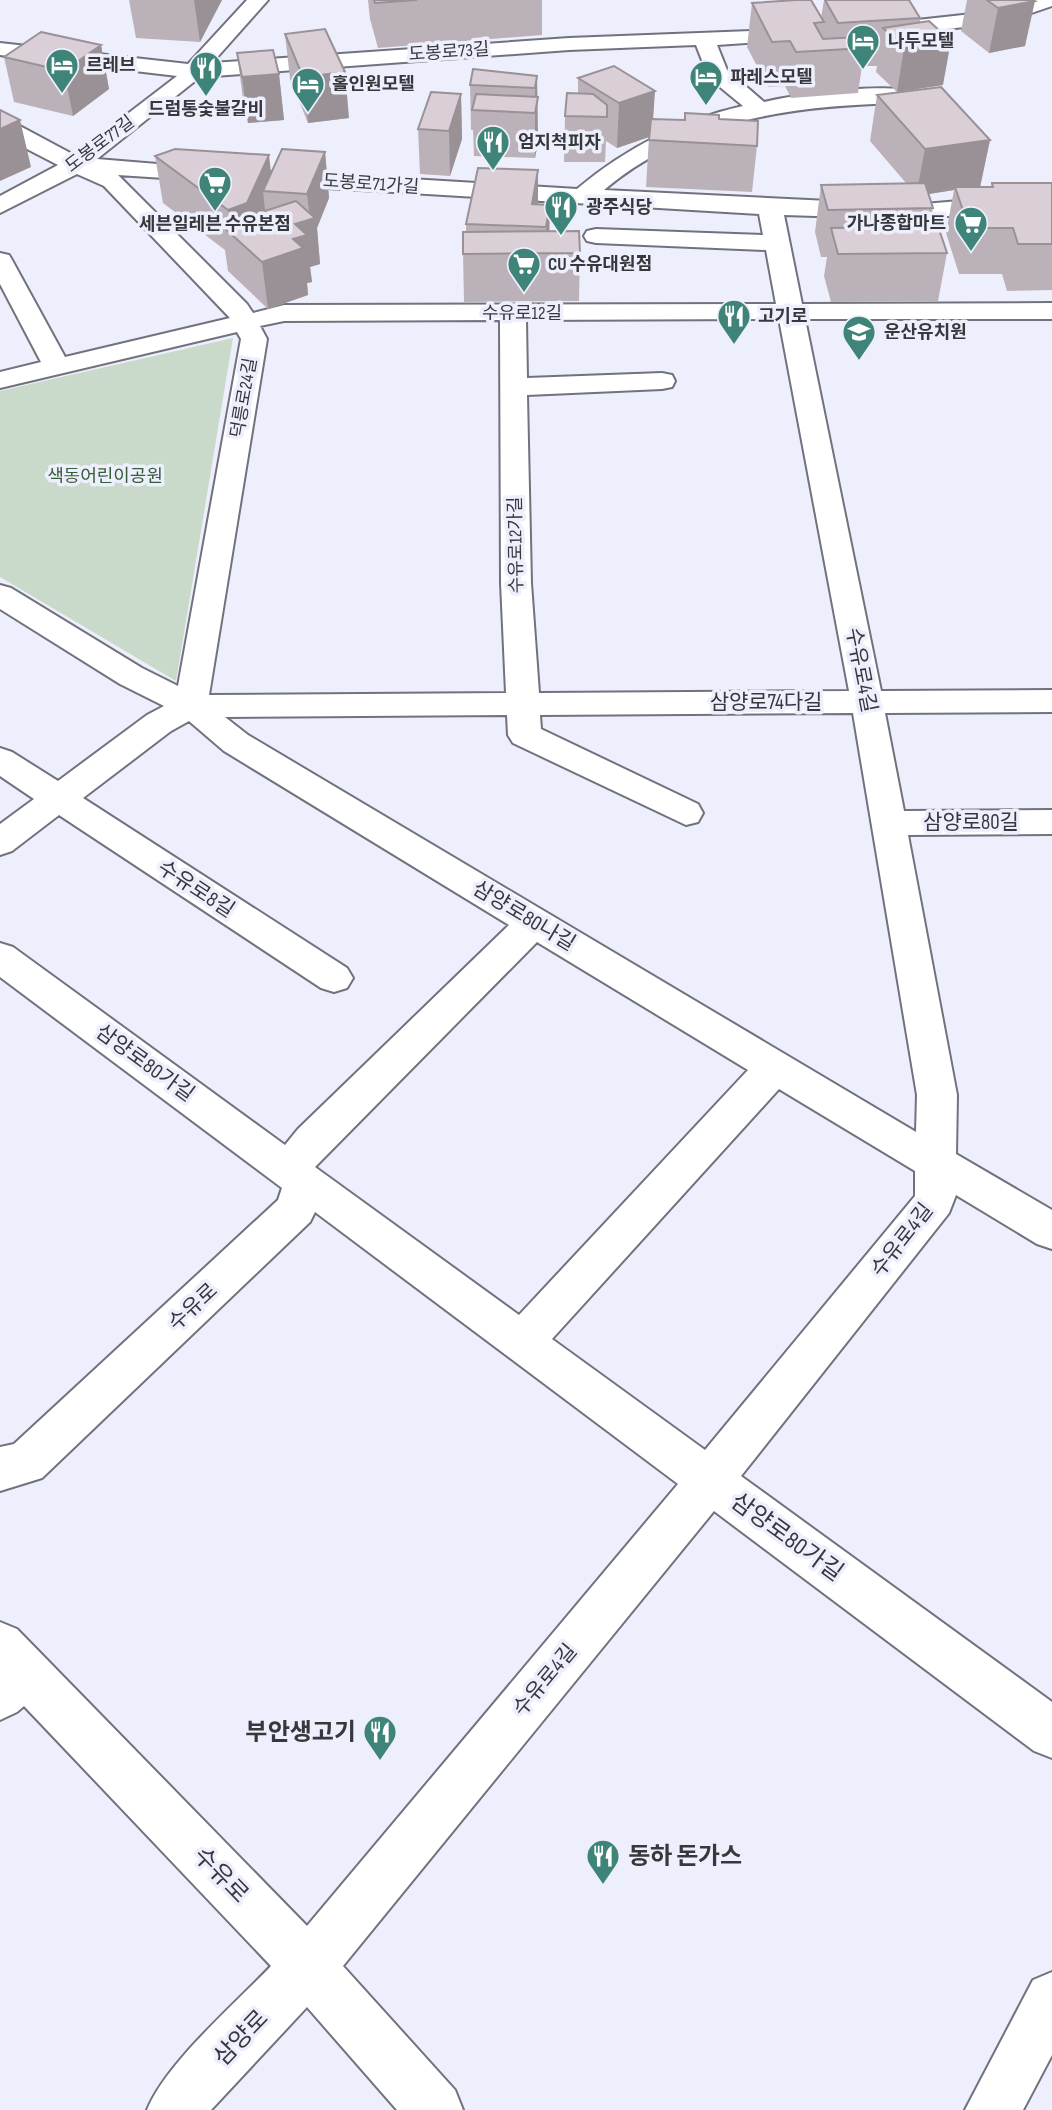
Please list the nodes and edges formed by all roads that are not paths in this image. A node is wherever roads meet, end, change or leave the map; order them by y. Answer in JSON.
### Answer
{"nodes":[{"id":1,"x":258,"y":0,"type":"edge"},
{"id":2,"x":1050,"y":0,"type":"edge"},
{"id":3,"x":858,"y":32,"type":"edge"},
{"id":4,"x":818,"y":34,"type":"edge"},
{"id":5,"x":704,"y":39,"type":"junction"},
{"id":6,"x":0,"y":49,"type":"edge"},
{"id":7,"x":193,"y":71,"type":"junction"},
{"id":8,"x":905,"y":96,"type":"edge"},
{"id":9,"x":759,"y":108,"type":"junction"},
{"id":10,"x":0,"y":128,"type":"edge"},
{"id":11,"x":76,"y":165,"type":"junction"},
{"id":12,"x":228,"y":175,"type":"edge"},
{"id":13,"x":255,"y":177,"type":"edge"},
{"id":14,"x":582,"y":197,"type":"junction"},
{"id":15,"x":1052,"y":200,"type":"edge"},
{"id":16,"x":0,"y":206,"type":"edge"},
{"id":17,"x":770,"y":207,"type":"junction"},
{"id":18,"x":596,"y":236,"type":"dead end"},
{"id":19,"x":776,"y":243,"type":"junction"},
{"id":20,"x":0,"y":260,"type":"edge"},
{"id":21,"x":1052,"y":311,"type":"edge"},
{"id":22,"x":791,"y":312,"type":"junction"},
{"id":23,"x":513,"y":313,"type":"junction"},
{"id":24,"x":245,"y":324,"type":"junction"},
{"id":25,"x":57,"y":367,"type":"junction"},
{"id":26,"x":0,"y":380,"type":"edge"},
{"id":27,"x":662,"y":381,"type":"dead end"},
{"id":28,"x":514,"y":387,"type":"junction"},
{"id":29,"x":0,"y":595,"type":"edge"},
{"id":30,"x":867,"y":701,"type":"junction"},
{"id":31,"x":1052,"y":701,"type":"edge"},
{"id":32,"x":523,"y":704,"type":"junction"},
{"id":33,"x":191,"y":706,"type":"junction"},
{"id":34,"x":0,"y":760,"type":"edge"},
{"id":35,"x":58,"y":799,"type":"junction"},
{"id":36,"x":686,"y":813,"type":"dead end"},
{"id":37,"x":1052,"y":822,"type":"edge"},
{"id":38,"x":889,"y":823,"type":"junction"},
{"id":39,"x":0,"y":842,"type":"edge"},
{"id":40,"x":535,"y":922,"type":"junction"},
{"id":41,"x":0,"y":957,"type":"edge"},
{"id":42,"x":334,"y":978,"type":"dead end"},
{"id":43,"x":774,"y":1068,"type":"junction"},
{"id":44,"x":935,"y":1161,"type":"junction"},
{"id":45,"x":297,"y":1176,"type":"junction"},
{"id":46,"x":1052,"y":1231,"type":"edge"},
{"id":47,"x":522,"y":1342,"type":"junction"},
{"id":48,"x":0,"y":1469,"type":"edge"},
{"id":49,"x":710,"y":1480,"type":"junction"},
{"id":50,"x":8,"y":1671,"type":"edge"},
{"id":51,"x":1052,"y":1733,"type":"edge"},
{"id":52,"x":309,"y":1967,"type":"junction"},
{"id":53,"x":1052,"y":1999,"type":"edge"},
{"id":54,"x":176,"y":2110,"type":"edge"},
{"id":55,"x":435,"y":2110,"type":"edge"},
{"id":56,"x":993,"y":2110,"type":"edge"}],
"edges":[{"from":1,"to":7,"type":"street","name":"도봉로77길"},
{"from":2,"to":3,"type":"street"},
{"from":4,"to":5,"type":"street","name":"도봉로73길"},
{"from":5,"to":7,"type":"street","name":"도봉로73길"},
{"from":5,"to":9,"type":"street"},
{"from":6,"to":7,"type":"street"},
{"from":7,"to":11,"type":"street","name":"도봉로77길"},
{"from":8,"to":9,"type":"street"},
{"from":9,"to":14,"type":"street"},
{"from":10,"to":11,"type":"street","name":"덕릉로24길"},
{"from":11,"to":12,"type":"street"},
{"from":11,"to":16,"type":"street","name":"도봉로77길"},
{"from":11,"to":24,"type":"street","name":"덕릉로24길"},
{"from":13,"to":14,"type":"street","name":"도봉로71가길"},
{"from":14,"to":17,"type":"street","name":"도봉로71가길"},
{"from":15,"to":17,"type":"street","name":"도봉로71가길"},
{"from":17,"to":19,"type":"street","name":"수유로4길"},
{"from":18,"to":19,"type":"street"},
{"from":19,"to":22,"type":"street","name":"수유로4길"},
{"from":20,"to":25,"type":"street"},
{"from":21,"to":22,"type":"street","name":"수유로12길"},
{"from":22,"to":23,"type":"street","name":"수유로12길"},
{"from":22,"to":30,"type":"street","name":"수유로4길"},
{"from":23,"to":24,"type":"street","name":"수유로12길"},
{"from":23,"to":28,"type":"street","name":"수유로12가길"},
{"from":24,"to":25,"type":"street","name":"수유로12길"},
{"from":24,"to":33,"type":"street","name":"덕릉로24길"},
{"from":25,"to":26,"type":"street","name":"수유로12길"},
{"from":27,"to":28,"type":"street"},
{"from":28,"to":32,"type":"street","name":"수유로12가길"},
{"from":29,"to":33,"type":"street","name":"삼양로80나길"},
{"from":30,"to":31,"type":"street","name":"삼양로74다길"},
{"from":30,"to":32,"type":"street","name":"삼양로74다길"},
{"from":30,"to":38,"type":"street","name":"수유로4길"},
{"from":32,"to":33,"type":"street","name":"삼양로74다길"},
{"from":32,"to":36,"type":"street"},
{"from":33,"to":35,"type":"street"},
{"from":33,"to":40,"type":"street","name":"삼양로80나길"},
{"from":34,"to":35,"type":"street","name":"수유로8길"},
{"from":35,"to":39,"type":"street"},
{"from":35,"to":42,"type":"street","name":"수유로8길"},
{"from":37,"to":38,"type":"street","name":"삼양로80길"},
{"from":38,"to":44,"type":"street","name":"수유로4길"},
{"from":40,"to":43,"type":"street","name":"삼양로80나길"},
{"from":40,"to":45,"type":"street"},
{"from":41,"to":45,"type":"street","name":"삼양로80가길"},
{"from":43,"to":44,"type":"street","name":"삼양로80나길"},
{"from":43,"to":47,"type":"street"},
{"from":44,"to":46,"type":"street","name":"삼양로80나길"},
{"from":44,"to":49,"type":"street","name":"수유로4길"},
{"from":45,"to":47,"type":"street","name":"삼양로80가길"},
{"from":45,"to":48,"type":"street","name":"수유로"},
{"from":47,"to":49,"type":"street","name":"삼양로80가길"},
{"from":49,"to":51,"type":"street","name":"삼양로80가길"},
{"from":49,"to":52,"type":"street","name":"수유로4길"},
{"from":50,"to":52,"type":"street","name":"수유로"},
{"from":52,"to":54,"type":"street","name":"삼양로"},
{"from":52,"to":55,"type":"street","name":"수유로"},
{"from":53,"to":56,"type":"street"}]}
